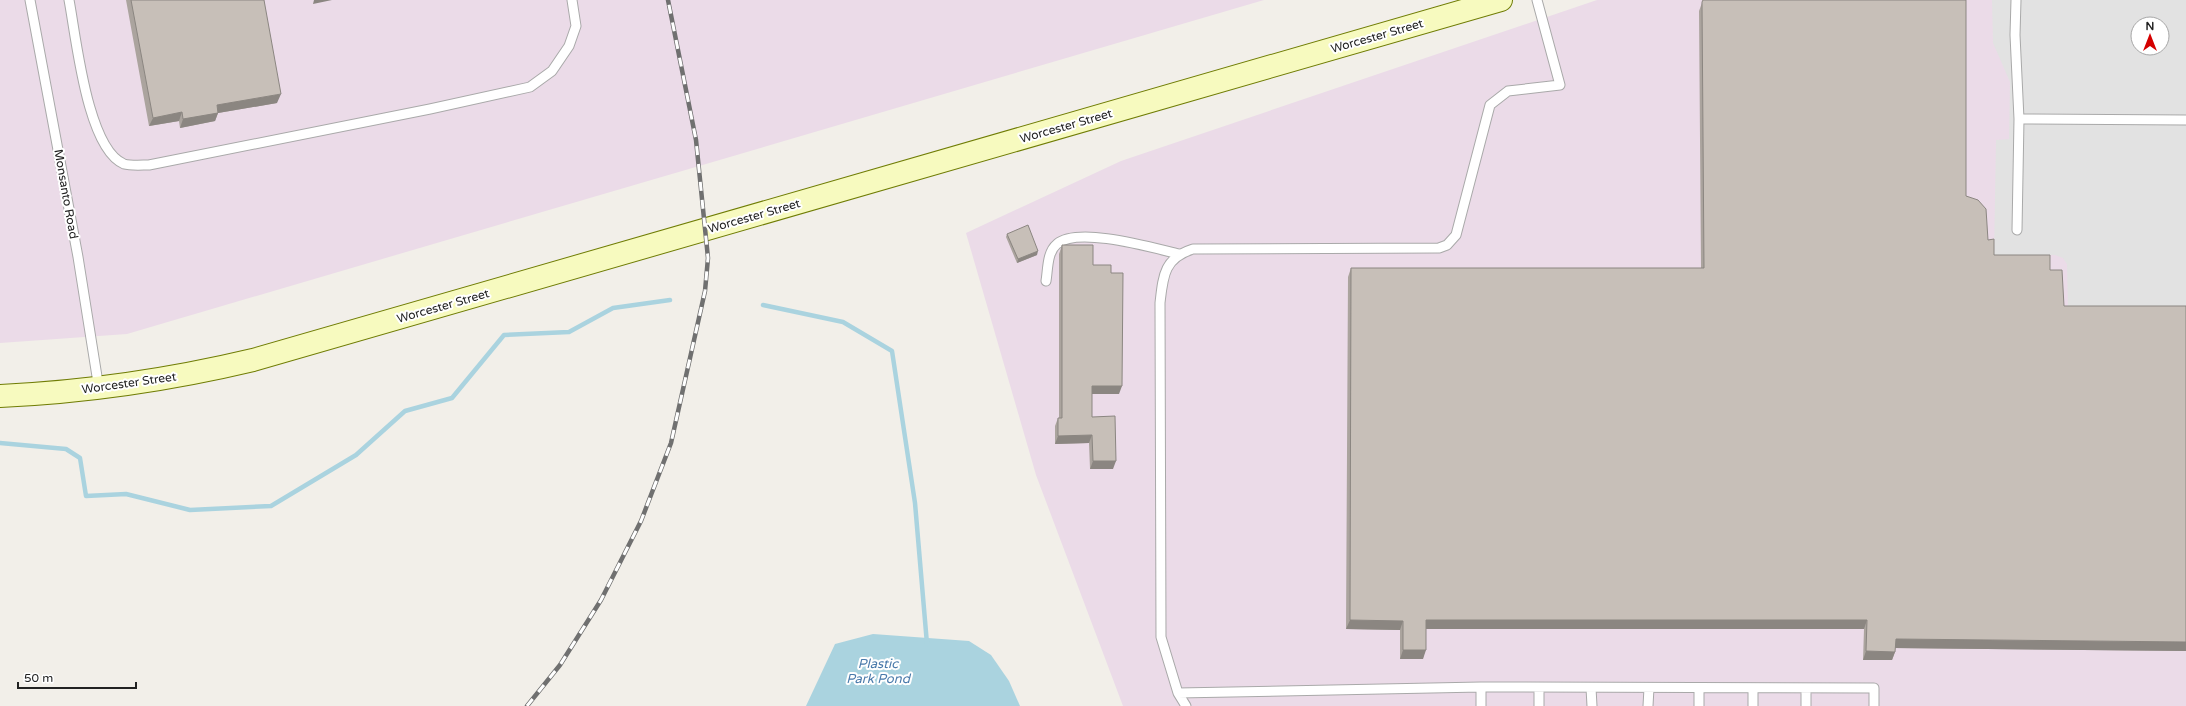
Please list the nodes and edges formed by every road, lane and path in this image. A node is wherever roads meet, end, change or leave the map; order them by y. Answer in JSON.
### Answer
{"nodes":[{"id":1,"x":30,"y":0,"type":"edge"},
{"id":2,"x":69,"y":0,"type":"edge"},
{"id":3,"x":572,"y":0,"type":"edge"},
{"id":4,"x":1501,"y":0,"type":"edge"},
{"id":5,"x":1536,"y":0,"type":"edge"},
{"id":6,"x":2016,"y":0,"type":"edge"},
{"id":7,"x":2019,"y":119,"type":"junction"},
{"id":8,"x":2186,"y":120,"type":"edge"},
{"id":9,"x":2017,"y":230,"type":"dead end"},
{"id":10,"x":1179,"y":254,"type":"junction"},
{"id":11,"x":1046,"y":281,"type":"dead end"},
{"id":12,"x":99,"y":389,"type":"junction"},
{"id":13,"x":0,"y":396,"type":"edge"},
{"id":14,"x":1481,"y":687,"type":"junction"},
{"id":15,"x":1539,"y":688,"type":"junction"},
{"id":16,"x":1591,"y":688,"type":"junction"},
{"id":17,"x":1649,"y":688,"type":"junction"},
{"id":18,"x":1806,"y":688,"type":"junction"},
{"id":19,"x":1699,"y":689,"type":"junction"},
{"id":20,"x":1753,"y":689,"type":"junction"},
{"id":21,"x":1178,"y":693,"type":"junction"},
{"id":22,"x":1186,"y":706,"type":"edge"},
{"id":23,"x":1481,"y":706,"type":"edge"},
{"id":24,"x":1539,"y":706,"type":"edge"},
{"id":25,"x":1592,"y":706,"type":"edge"},
{"id":26,"x":1648,"y":706,"type":"edge"},
{"id":27,"x":1699,"y":706,"type":"edge"},
{"id":28,"x":1753,"y":706,"type":"edge"},
{"id":29,"x":1806,"y":706,"type":"edge"},
{"id":30,"x":1874,"y":706,"type":"edge"}],
"edges":[{"from":1,"to":12,"type":"lane","name":"Monsanto Road"},
{"from":2,"to":3,"type":"lane"},
{"from":4,"to":12,"type":"main road","name":"Worcester Street"},
{"from":5,"to":10,"type":"lane"},
{"from":6,"to":7,"type":"lane"},
{"from":7,"to":8,"type":"lane"},
{"from":7,"to":9,"type":"lane"},
{"from":10,"to":11,"type":"lane"},
{"from":10,"to":21,"type":"lane"},
{"from":12,"to":13,"type":"main road","name":"Worcester Street"},
{"from":14,"to":15,"type":"lane"},
{"from":14,"to":21,"type":"lane"},
{"from":14,"to":23,"type":"lane"},
{"from":15,"to":16,"type":"lane"},
{"from":15,"to":24,"type":"lane"},
{"from":16,"to":17,"type":"lane"},
{"from":16,"to":25,"type":"lane"},
{"from":17,"to":19,"type":"lane"},
{"from":17,"to":26,"type":"lane"},
{"from":18,"to":20,"type":"lane"},
{"from":18,"to":29,"type":"lane"},
{"from":18,"to":30,"type":"lane"},
{"from":19,"to":20,"type":"lane"},
{"from":19,"to":27,"type":"lane"},
{"from":20,"to":28,"type":"lane"},
{"from":21,"to":22,"type":"lane"}]}
